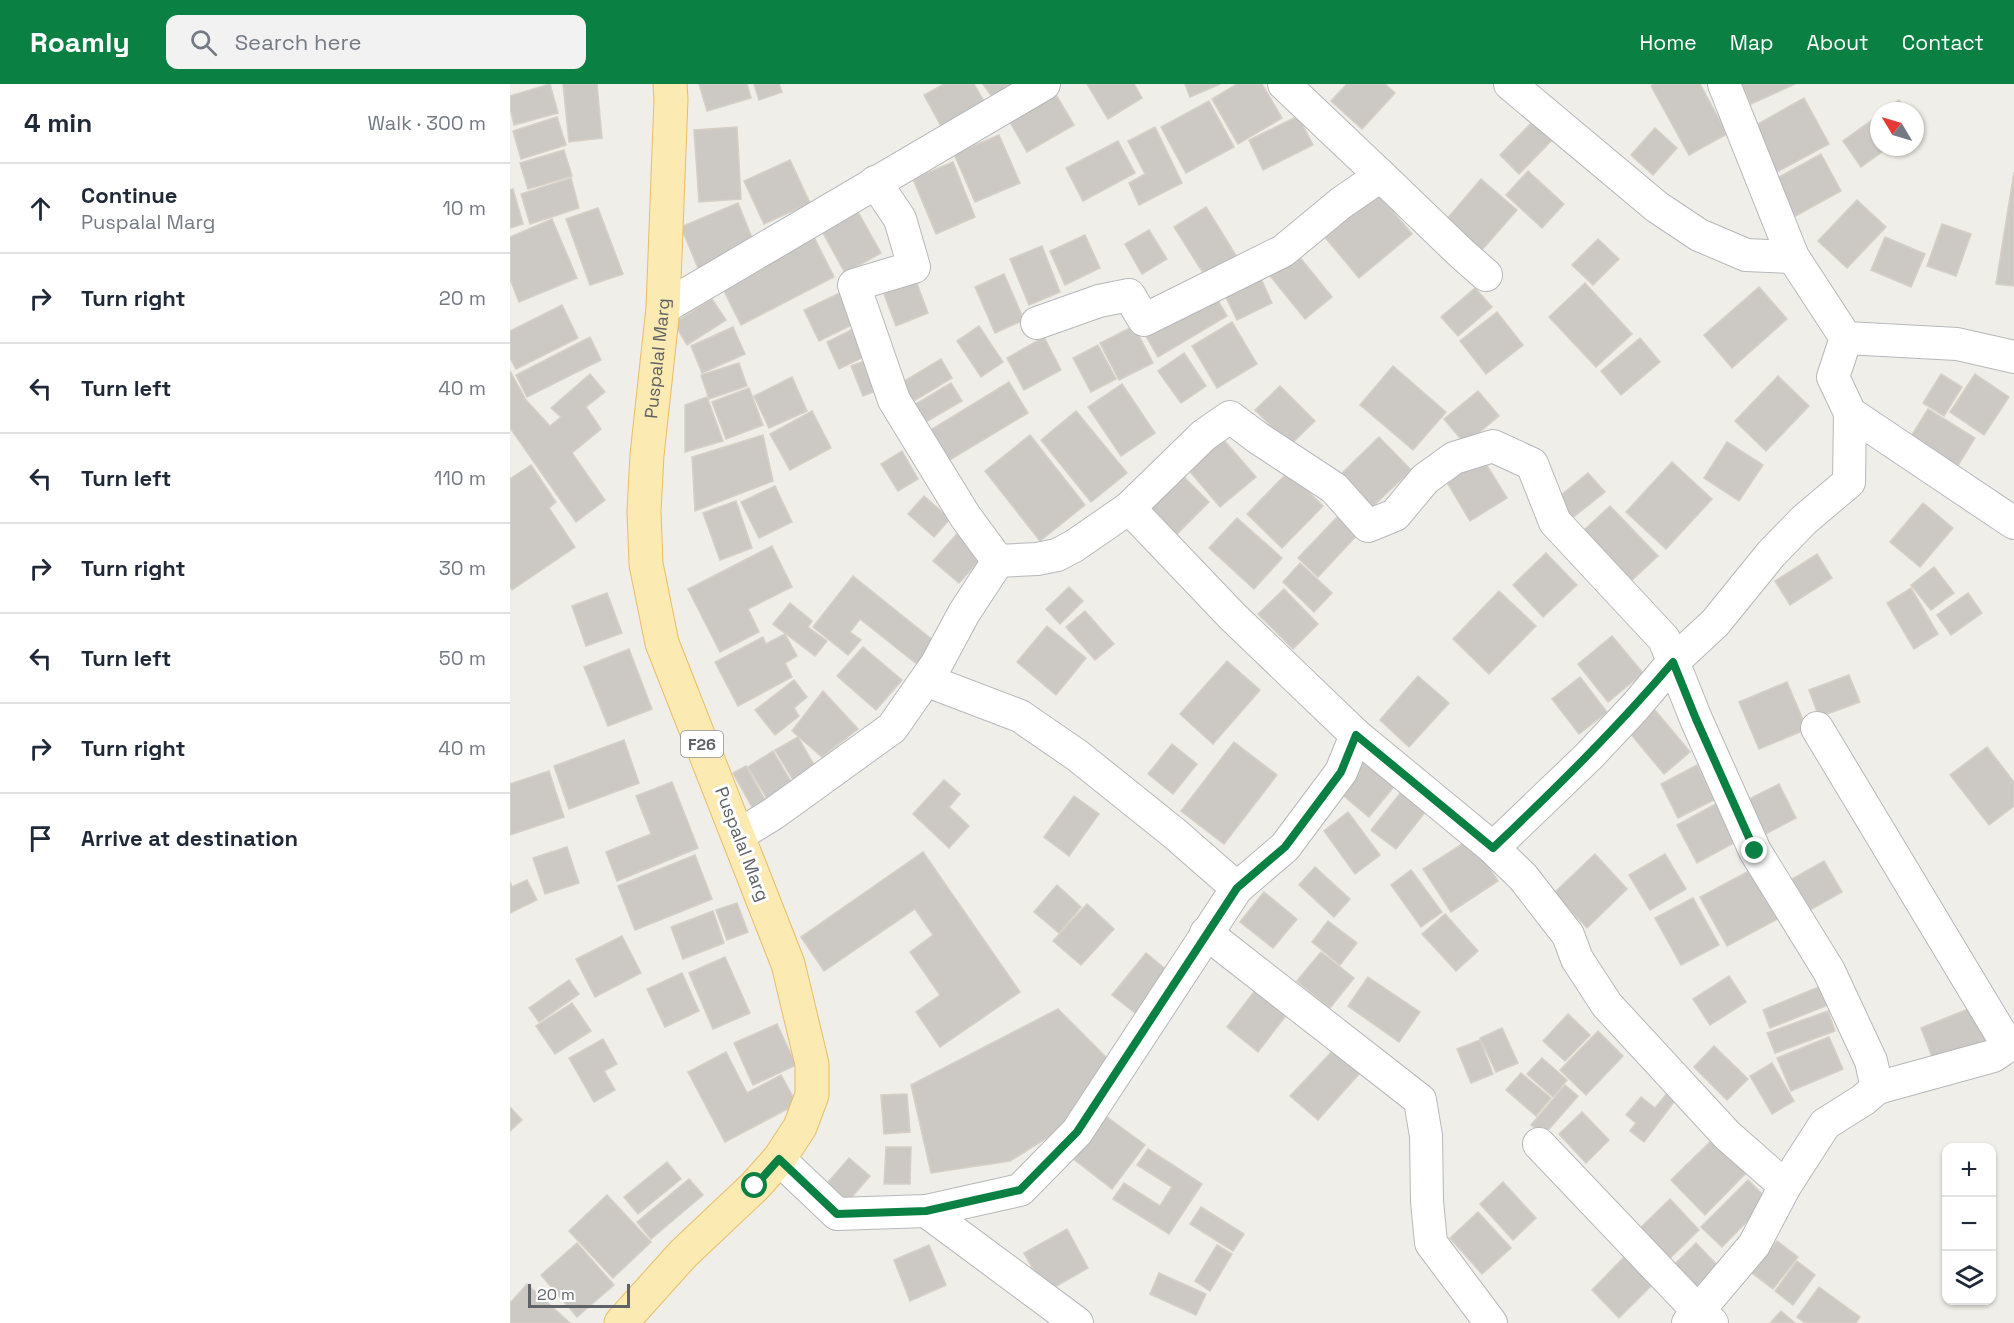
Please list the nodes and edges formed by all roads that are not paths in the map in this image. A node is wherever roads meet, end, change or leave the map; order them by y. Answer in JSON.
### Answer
{"nodes":[{"id":1,"x":670,"y":84,"type":"edge"},
{"id":2,"x":1044,"y":84,"type":"edge"},
{"id":3,"x":1284,"y":84,"type":"edge"},
{"id":4,"x":1510,"y":84,"type":"edge"},
{"id":5,"x":1725,"y":84,"type":"edge"},
{"id":6,"x":1379,"y":174,"type":"junction"},
{"id":7,"x":875,"y":183,"type":"junction"},
{"id":8,"x":1793,"y":257,"type":"junction"},
{"id":9,"x":1486,"y":275,"type":"dead end"},
{"id":10,"x":663,"y":308,"type":"junction"},
{"id":11,"x":1037,"y":323,"type":"dead end"},
{"id":12,"x":1846,"y":338,"type":"junction"},
{"id":13,"x":2014,"y":357,"type":"edge"},
{"id":14,"x":1850,"y":413,"type":"junction"},
{"id":15,"x":1129,"y":508,"type":"junction"},
{"id":16,"x":2014,"y":523,"type":"edge"},
{"id":17,"x":998,"y":561,"type":"junction"},
{"id":18,"x":1673,"y":662,"type":"junction"},
{"id":19,"x":936,"y":684,"type":"dead end"},
{"id":20,"x":1817,"y":728,"type":"dead end"},
{"id":21,"x":1356,"y":735,"type":"junction"},
{"id":22,"x":739,"y":836,"type":"junction"},
{"id":23,"x":1493,"y":848,"type":"junction"},
{"id":24,"x":1237,"y":888,"type":"junction"},
{"id":25,"x":1206,"y":933,"type":"junction"},
{"id":26,"x":1877,"y":1088,"type":"junction"},
{"id":27,"x":1539,"y":1144,"type":"dead end"},
{"id":28,"x":779,"y":1159,"type":"junction"},
{"id":29,"x":1785,"y":1186,"type":"junction"},
{"id":30,"x":926,"y":1211,"type":"junction"},
{"id":31,"x":1699,"y":1319,"type":"edge"},
{"id":32,"x":621,"y":1323,"type":"edge"},
{"id":33,"x":1077,"y":1323,"type":"edge"},
{"id":34,"x":1491,"y":1323,"type":"edge"}],
"edges":[{"from":1,"to":10,"type":"main road","name":"Puspalal Marg","number":"F26"},
{"from":2,"to":7,"type":"street"},
{"from":3,"to":6,"type":"street"},
{"from":4,"to":8,"type":"street"},
{"from":5,"to":8,"type":"street"},
{"from":6,"to":9,"type":"street"},
{"from":6,"to":11,"type":"street"},
{"from":7,"to":10,"type":"street"},
{"from":7,"to":17,"type":"street"},
{"from":8,"to":12,"type":"street"},
{"from":10,"to":22,"type":"main road","name":"Puspalal Marg","number":"F26"},
{"from":12,"to":13,"type":"street"},
{"from":12,"to":14,"type":"street"},
{"from":14,"to":16,"type":"street"},
{"from":14,"to":18,"type":"street"},
{"from":15,"to":17,"type":"street"},
{"from":15,"to":18,"type":"street"},
{"from":15,"to":21,"type":"street"},
{"from":17,"to":22,"type":"street"},
{"from":18,"to":23,"type":"street"},
{"from":18,"to":26,"type":"street"},
{"from":19,"to":24,"type":"street"},
{"from":20,"to":26,"type":"street"},
{"from":21,"to":23,"type":"street"},
{"from":21,"to":24,"type":"street"},
{"from":22,"to":28,"type":"main road","name":"Puspalal Marg","number":"F26"},
{"from":23,"to":29,"type":"street"},
{"from":24,"to":25,"type":"street"},
{"from":25,"to":30,"type":"street"},
{"from":25,"to":34,"type":"street"},
{"from":26,"to":29,"type":"street"},
{"from":27,"to":31,"type":"street"},
{"from":28,"to":30,"type":"street"},
{"from":28,"to":32,"type":"main road","name":"Puspalal Marg","number":"F26"},
{"from":29,"to":31,"type":"street"},
{"from":30,"to":33,"type":"street"}]}
